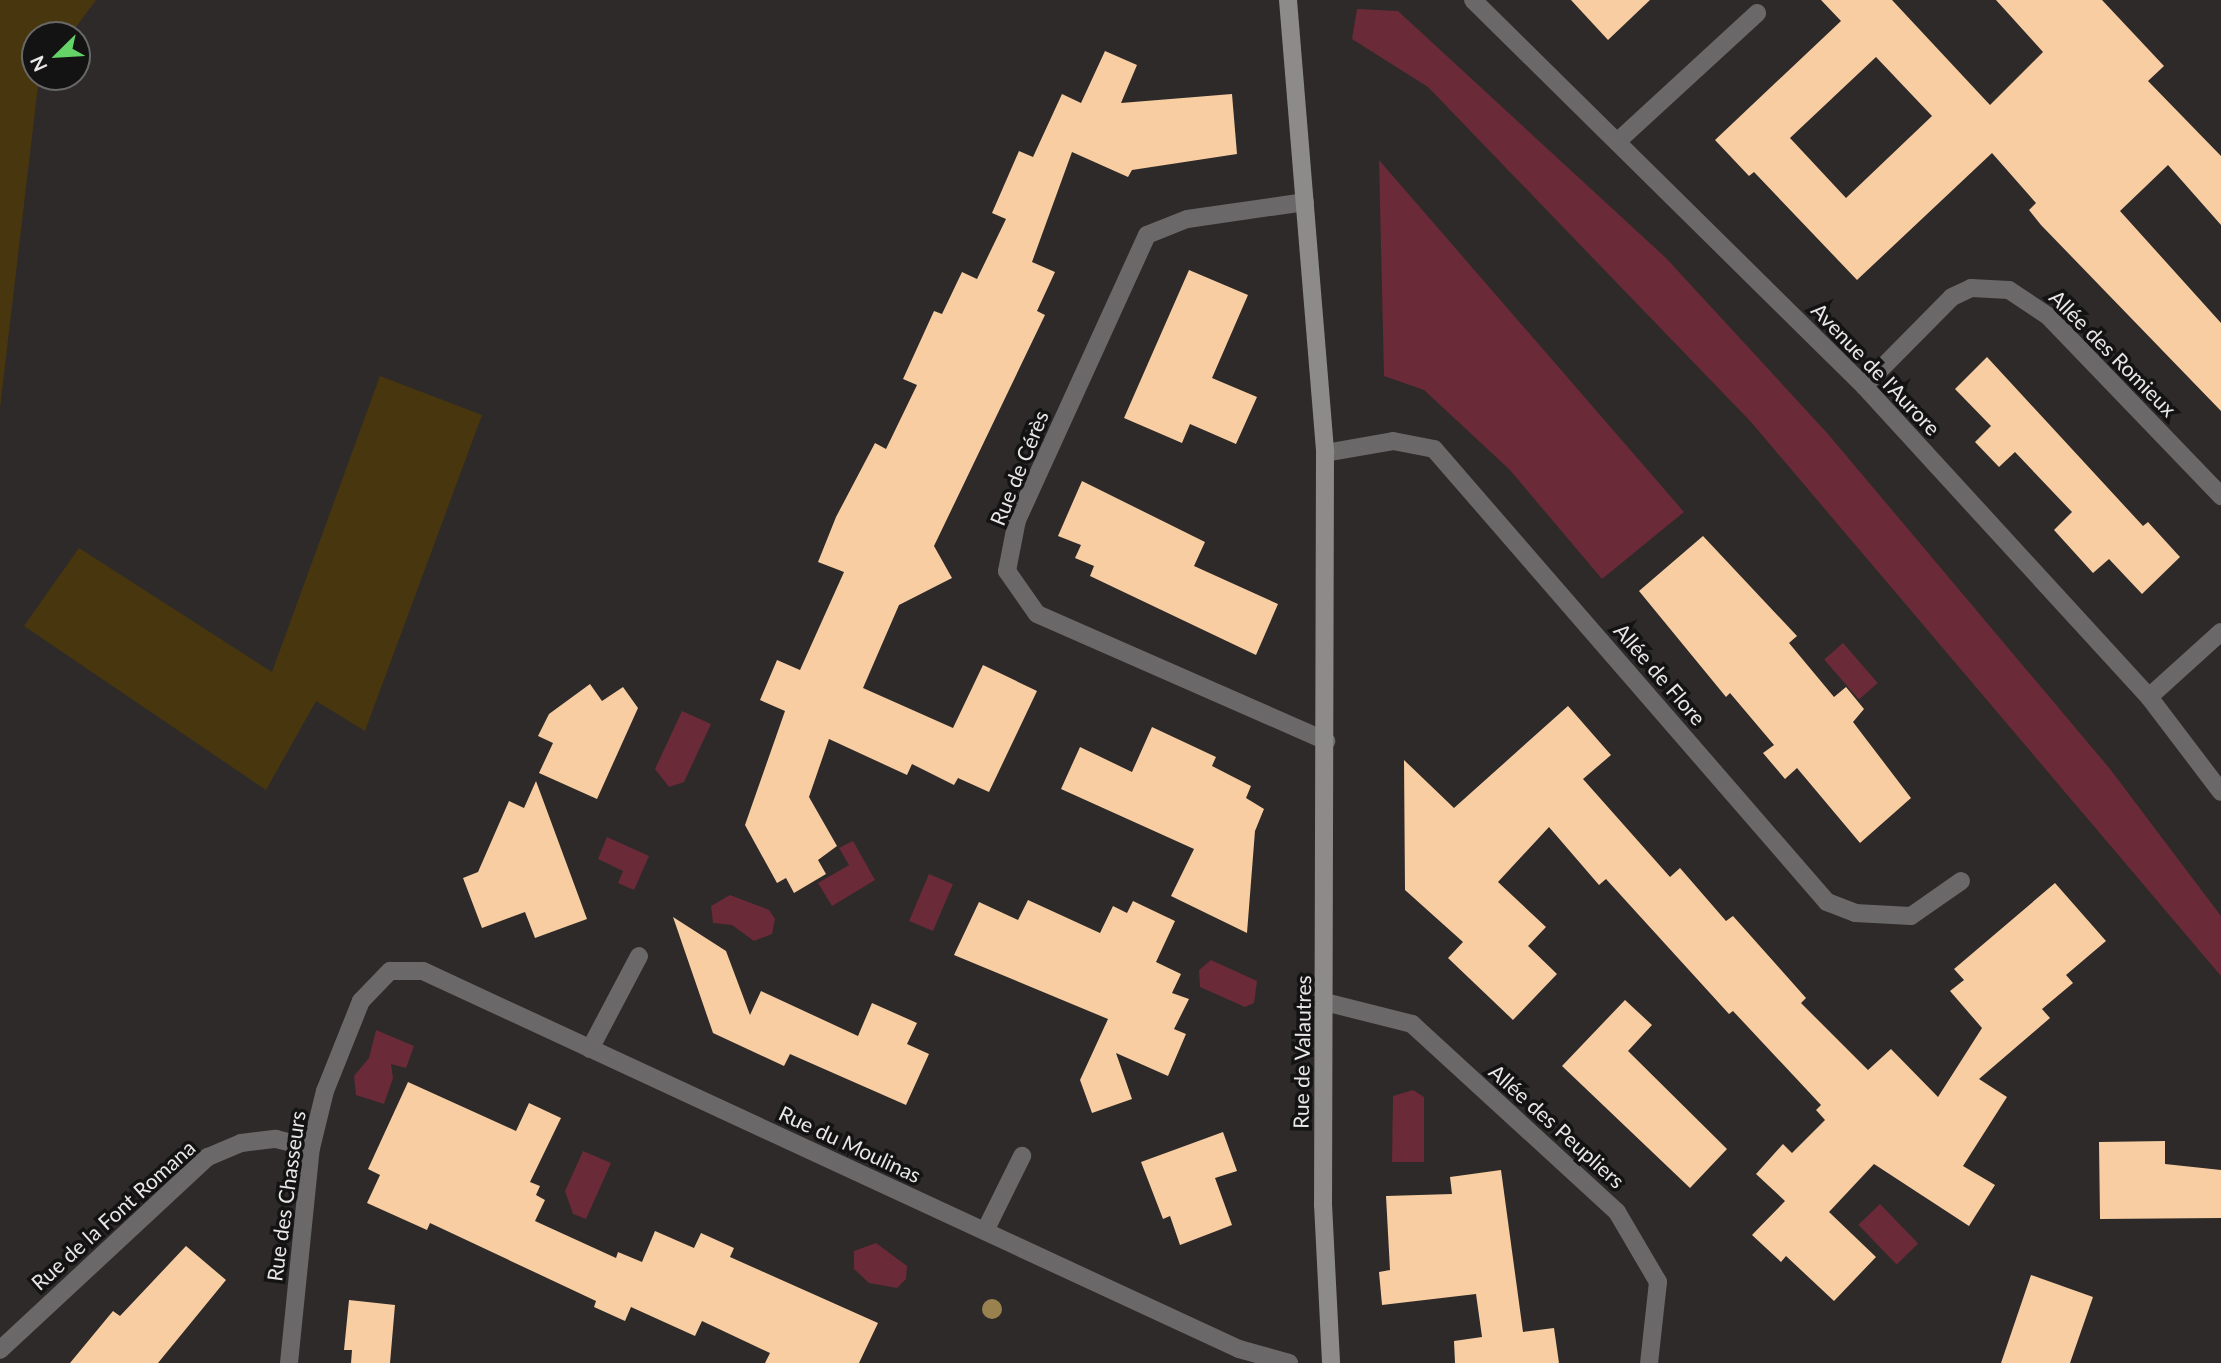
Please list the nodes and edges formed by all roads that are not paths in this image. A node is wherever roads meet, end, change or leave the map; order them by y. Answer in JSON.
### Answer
{"nodes":[{"id":1,"x":1473,"y":0,"type":"edge"},
{"id":2,"x":1287,"y":2,"type":"edge"},
{"id":3,"x":1757,"y":13,"type":"dead end"},
{"id":4,"x":1618,"y":141,"type":"junction"},
{"id":5,"x":1305,"y":202,"type":"junction"},
{"id":6,"x":1864,"y":386,"type":"junction"},
{"id":7,"x":1325,"y":453,"type":"junction"},
{"id":8,"x":2221,"y":496,"type":"edge"},
{"id":9,"x":2221,"y":632,"type":"edge"},
{"id":10,"x":2149,"y":697,"type":"junction"},
{"id":11,"x":1326,"y":741,"type":"junction"},
{"id":12,"x":2221,"y":792,"type":"edge"},
{"id":13,"x":1961,"y":881,"type":"dead end"},
{"id":14,"x":639,"y":956,"type":"dead end"},
{"id":15,"x":390,"y":971,"type":"joint"},
{"id":16,"x":1325,"y":1002,"type":"junction"},
{"id":17,"x":590,"y":1049,"type":"junction"},
{"id":18,"x":311,"y":1148,"type":"junction"},
{"id":19,"x":1022,"y":1156,"type":"dead end"},
{"id":20,"x":985,"y":1231,"type":"junction"},
{"id":21,"x":0,"y":1350,"type":"edge"},
{"id":22,"x":1327,"y":1362,"type":"edge"},
{"id":23,"x":289,"y":1363,"type":"edge"},
{"id":24,"x":1289,"y":1363,"type":"edge"},
{"id":25,"x":1649,"y":1363,"type":"edge"}],
"edges":[{"from":1,"to":4,"type":"street","name":"Avenue de l'Aurore"},
{"from":2,"to":5,"type":"street","name":"Rue de Valautres"},
{"from":3,"to":4,"type":"street"},
{"from":4,"to":6,"type":"street","name":"Avenue de l'Aurore"},
{"from":5,"to":7,"type":"street","name":"Rue de Valautres"},
{"from":5,"to":11,"type":"street","name":"Rue de Cérès"},
{"from":6,"to":8,"type":"street","name":"Allée des Romieux"},
{"from":6,"to":10,"type":"street","name":"Avenue de l'Aurore"},
{"from":7,"to":11,"type":"street","name":"Rue de Valautres"},
{"from":7,"to":13,"type":"street","name":"Allée de Flore"},
{"from":9,"to":10,"type":"street"},
{"from":10,"to":12,"type":"street","name":"Avenue de l'Aurore"},
{"from":11,"to":16,"type":"street","name":"Rue de Valautres"},
{"from":14,"to":17,"type":"street"},
{"from":15,"to":17,"type":"street","name":"Rue du Moulinas"},
{"from":15,"to":18,"type":"street","name":"Rue des Chasseurs"},
{"from":16,"to":22,"type":"street","name":"Rue de Valautres"},
{"from":16,"to":25,"type":"street","name":"Allée des Peupliers"},
{"from":17,"to":20,"type":"street","name":"Rue du Moulinas"},
{"from":18,"to":21,"type":"street","name":"Rue de la Font Romana"},
{"from":18,"to":23,"type":"street","name":"Rue des Chasseurs"},
{"from":19,"to":20,"type":"street"},
{"from":20,"to":24,"type":"street","name":"Rue du Moulinas"}]}
